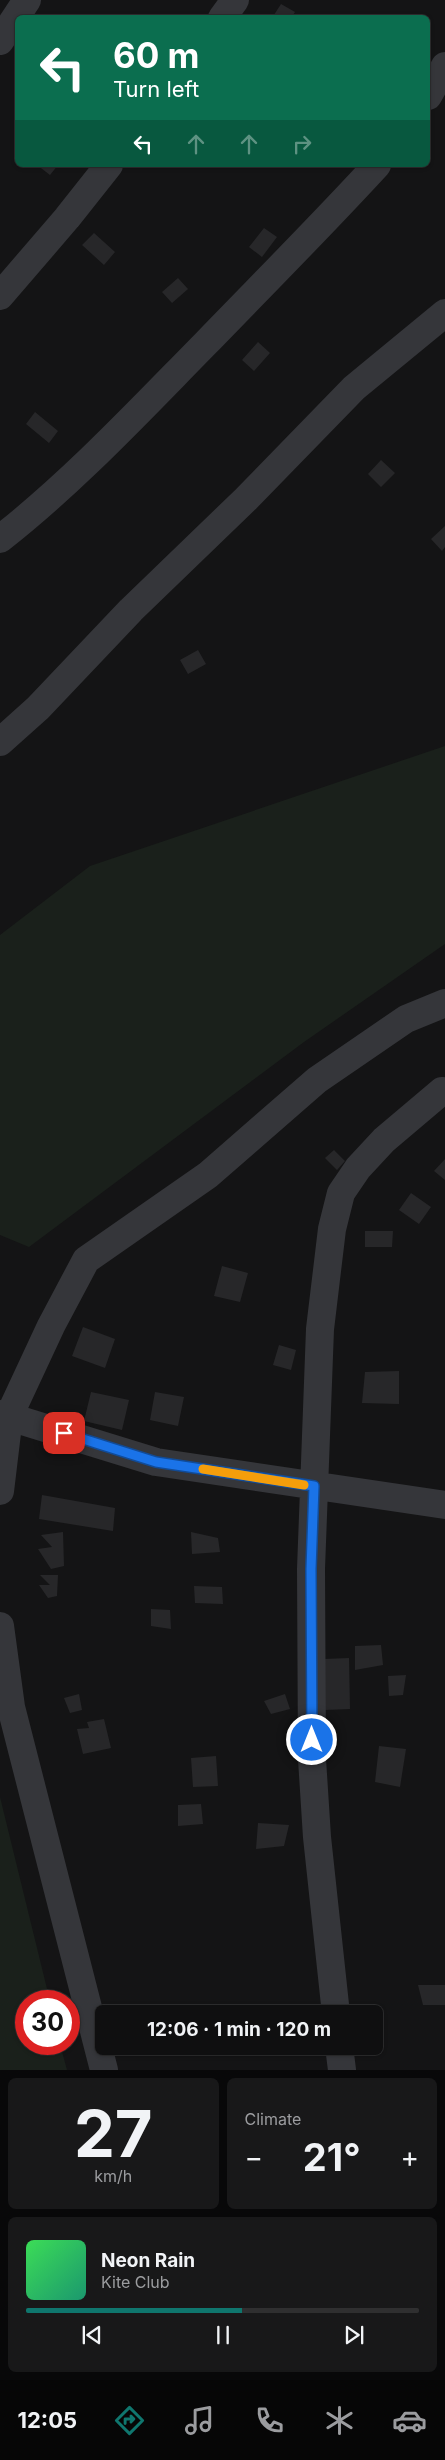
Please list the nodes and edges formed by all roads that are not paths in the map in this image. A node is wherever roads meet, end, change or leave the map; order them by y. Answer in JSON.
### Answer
{"nodes":[{"id":1,"x":27,"y":0,"type":"edge"},
{"id":2,"x":235,"y":0,"type":"edge"},
{"id":3,"x":17,"y":15,"type":"edge"},
{"id":4,"x":224,"y":15,"type":"edge"},
{"id":5,"x":15,"y":18,"type":"edge"},
{"id":6,"x":0,"y":41,"type":"edge"},
{"id":7,"x":445,"y":66,"type":"edge"},
{"id":8,"x":430,"y":92,"type":"edge"},
{"id":9,"x":107,"y":167,"type":"edge"},
{"id":10,"x":374,"y":167,"type":"edge"},
{"id":11,"x":0,"y":296,"type":"edge"},
{"id":12,"x":445,"y":312,"type":"edge"},
{"id":13,"x":0,"y":539,"type":"edge"},
{"id":14,"x":0,"y":742,"type":"edge"},
{"id":15,"x":445,"y":1003,"type":"edge"},
{"id":16,"x":442,"y":1091,"type":"dead end"},
{"id":17,"x":4,"y":1415,"type":"edge"},
{"id":18,"x":314,"y":1486,"type":"junction"},
{"id":19,"x":0,"y":1491,"type":"edge"},
{"id":20,"x":445,"y":1505,"type":"edge"},
{"id":21,"x":0,"y":1626,"type":"edge"},
{"id":22,"x":335,"y":2005,"type":"edge"},
{"id":23,"x":340,"y":2055,"type":"edge"},
{"id":24,"x":104,"y":2070,"type":"edge"},
{"id":25,"x":342,"y":2070,"type":"edge"}],
"edges":[{"from":1,"to":3,"type":"street"},
{"from":2,"to":4,"type":"street"},
{"from":5,"to":6,"type":"street"},
{"from":7,"to":8,"type":"street"},
{"from":9,"to":11,"type":"street"},
{"from":10,"to":13,"type":"street"},
{"from":12,"to":14,"type":"street"},
{"from":15,"to":17,"type":"street"},
{"from":16,"to":18,"type":"street"},
{"from":17,"to":18,"type":"street"},
{"from":17,"to":19,"type":"street"},
{"from":18,"to":20,"type":"street"},
{"from":18,"to":22,"type":"street"},
{"from":21,"to":24,"type":"street"},
{"from":23,"to":25,"type":"street"}]}
